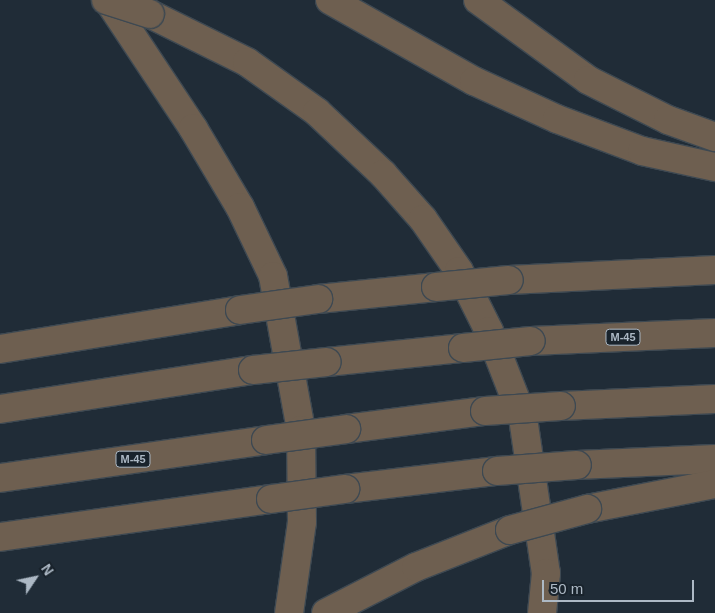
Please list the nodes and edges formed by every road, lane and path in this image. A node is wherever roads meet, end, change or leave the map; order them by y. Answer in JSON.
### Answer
{"nodes":[{"id":1,"x":107,"y":0,"type":"edge"},
{"id":2,"x":330,"y":0,"type":"edge"},
{"id":3,"x":478,"y":0,"type":"edge"},
{"id":4,"x":715,"y":137,"type":"edge"},
{"id":5,"x":715,"y":167,"type":"edge"},
{"id":6,"x":715,"y":270,"type":"edge"},
{"id":7,"x":715,"y":333,"type":"edge"},
{"id":8,"x":0,"y":349,"type":"edge"},
{"id":9,"x":715,"y":399,"type":"edge"},
{"id":10,"x":0,"y":410,"type":"edge"},
{"id":11,"x":715,"y":459,"type":"edge"},
{"id":12,"x":0,"y":478,"type":"edge"},
{"id":13,"x":715,"y":484,"type":"edge"},
{"id":14,"x":0,"y":537,"type":"edge"},
{"id":15,"x":329,"y":611,"type":"edge"},
{"id":16,"x":289,"y":613,"type":"edge"},
{"id":17,"x":542,"y":613,"type":"edge"}],
"edges":[{"from":1,"to":16,"type":"highway"},
{"from":1,"to":17,"type":"highway","bridge":true},
{"from":2,"to":5,"type":"highway"},
{"from":3,"to":4,"type":"highway"},
{"from":6,"to":8,"type":"highway","bridge":true},
{"from":7,"to":10,"type":"highway","number":"M-45","bridge":true},
{"from":9,"to":12,"type":"highway","number":"M-45","bridge":true},
{"from":11,"to":14,"type":"highway","bridge":true},
{"from":13,"to":15,"type":"highway","bridge":true}]}
